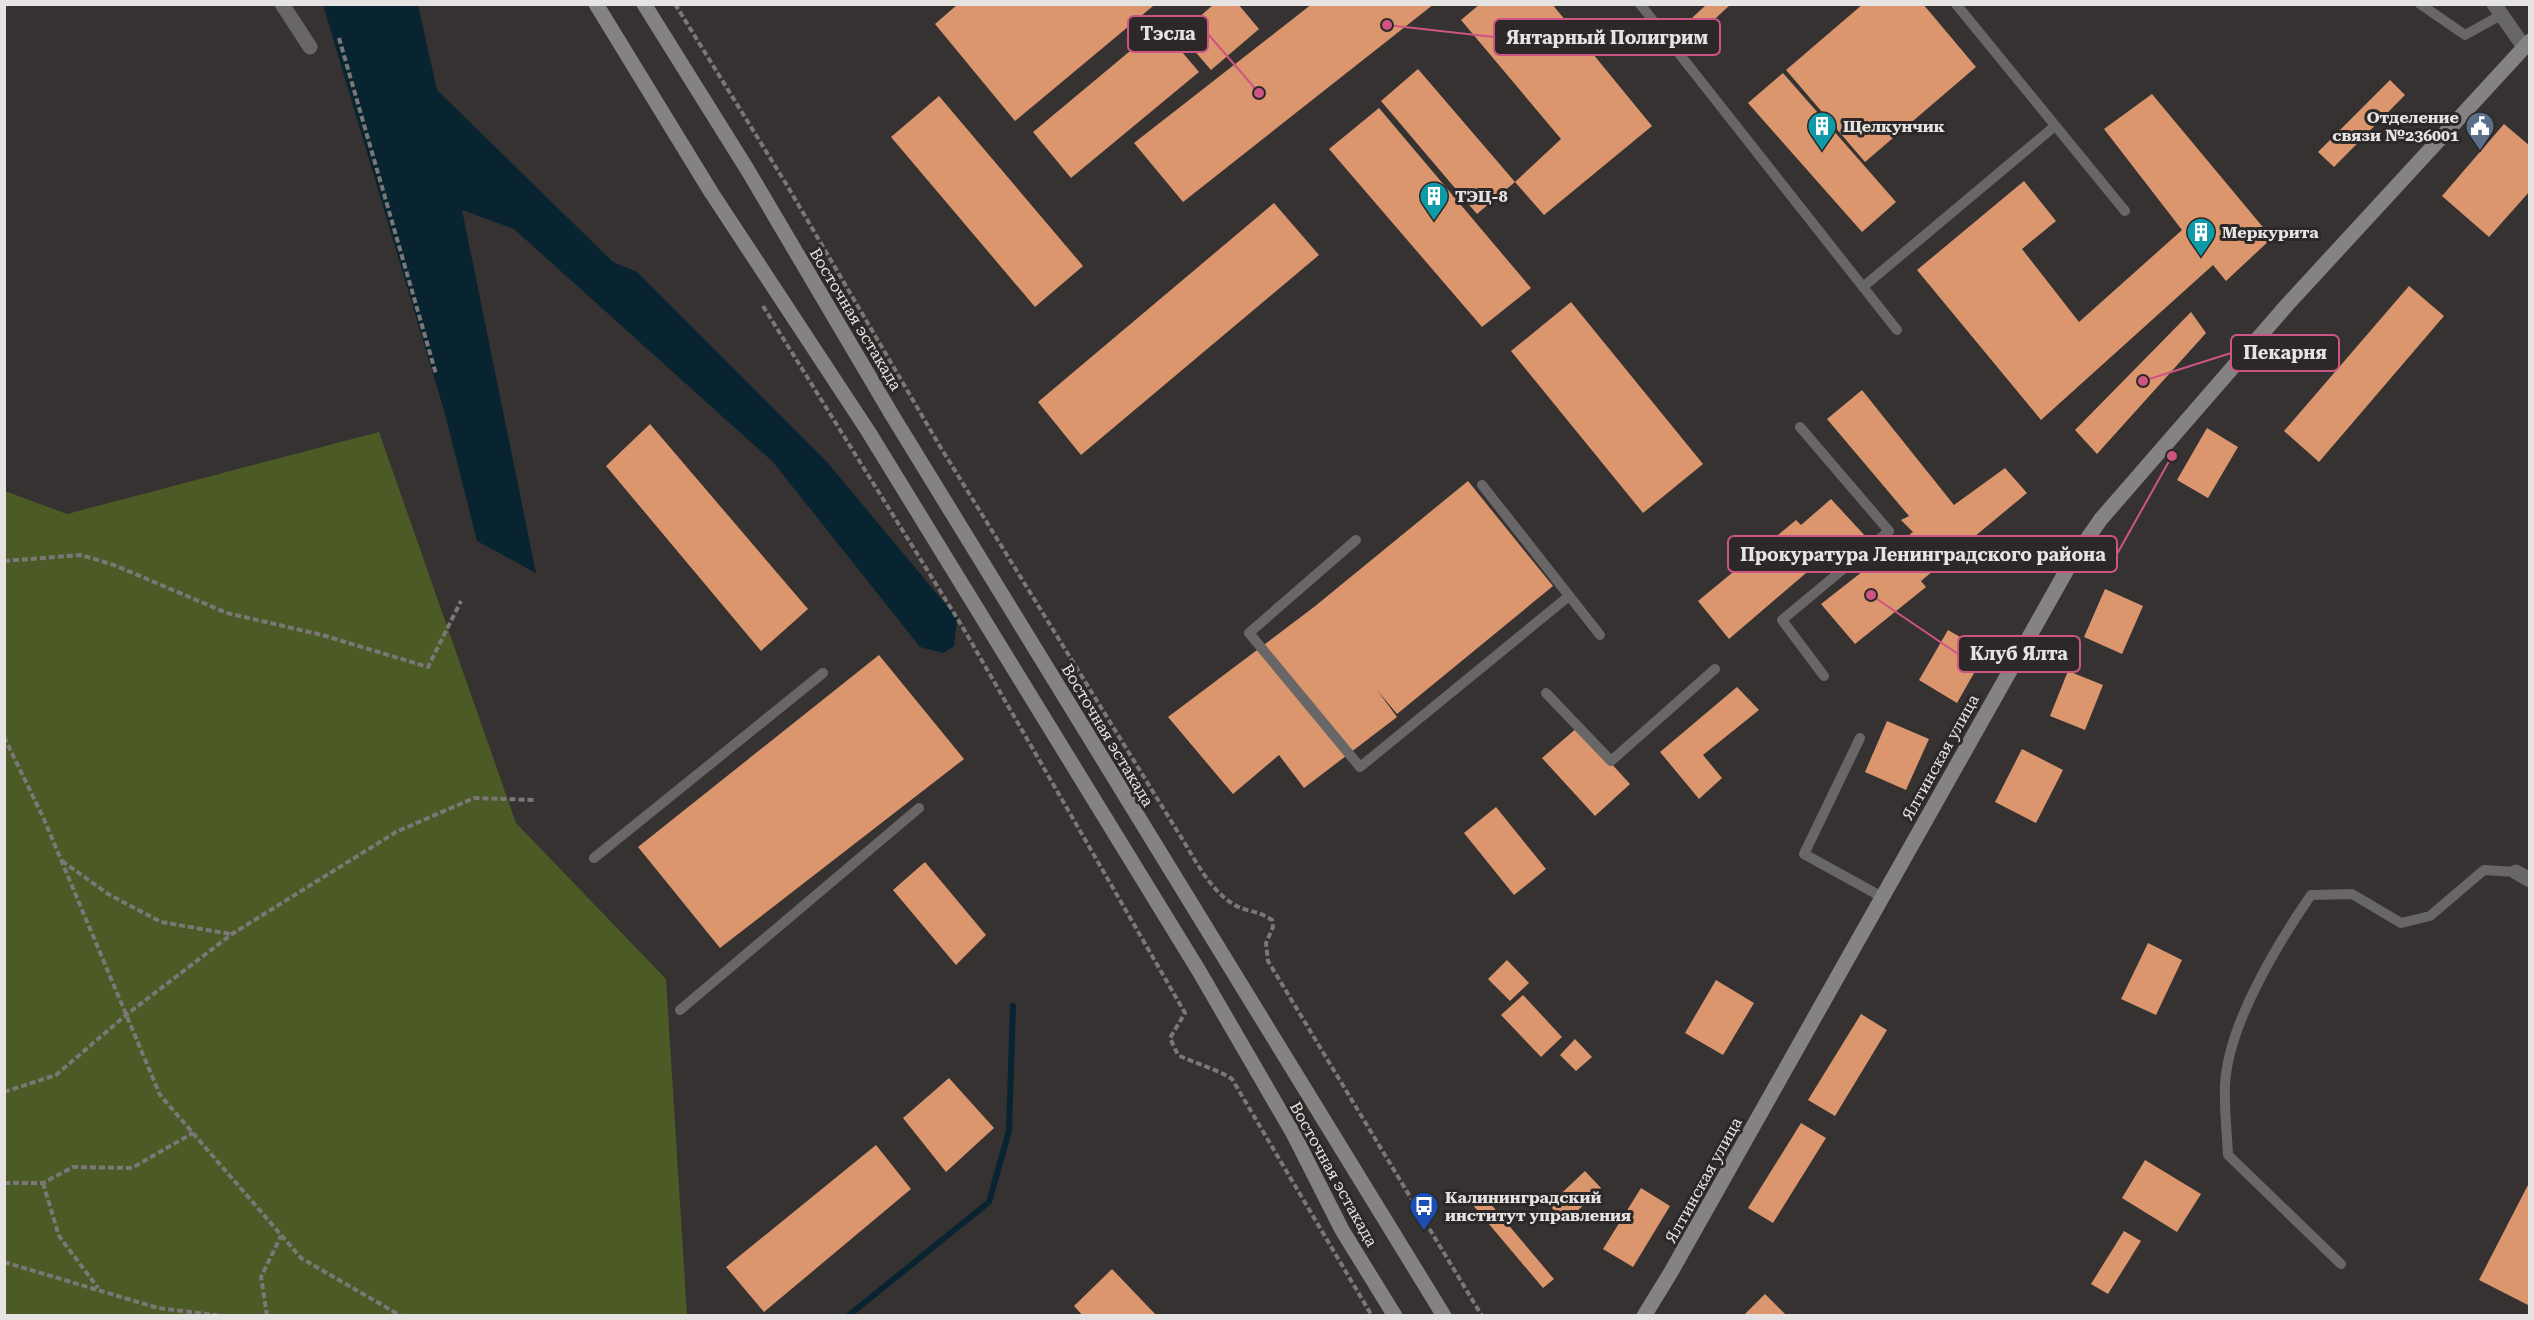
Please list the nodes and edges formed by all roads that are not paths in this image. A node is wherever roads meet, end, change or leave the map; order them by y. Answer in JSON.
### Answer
{"nodes":[{"id":1,"x":282,"y":4,"type":"edge"},
{"id":2,"x":597,"y":4,"type":"edge"},
{"id":3,"x":644,"y":4,"type":"edge"},
{"id":4,"x":1640,"y":4,"type":"edge"},
{"id":5,"x":1956,"y":4,"type":"edge"},
{"id":6,"x":2420,"y":4,"type":"edge"},
{"id":7,"x":2498,"y":10,"type":"edge"},
{"id":8,"x":2527,"y":44,"type":"edge"},
{"id":9,"x":310,"y":47,"type":"dead end"},
{"id":10,"x":2055,"y":126,"type":"junction"},
{"id":11,"x":2125,"y":211,"type":"dead end"},
{"id":12,"x":1863,"y":287,"type":"junction"},
{"id":13,"x":1898,"y":330,"type":"dead end"},
{"id":14,"x":1800,"y":427,"type":"dead end"},
{"id":15,"x":1482,"y":484,"type":"dead end"},
{"id":16,"x":1356,"y":540,"type":"dead end"},
{"id":17,"x":1569,"y":596,"type":"junction"},
{"id":18,"x":1600,"y":635,"type":"dead end"},
{"id":19,"x":1715,"y":669,"type":"dead end"},
{"id":20,"x":823,"y":673,"type":"dead end"},
{"id":21,"x":1824,"y":676,"type":"dead end"},
{"id":22,"x":1546,"y":693,"type":"dead end"},
{"id":23,"x":1860,"y":738,"type":"dead end"},
{"id":24,"x":919,"y":808,"type":"dead end"},
{"id":25,"x":594,"y":858,"type":"dead end"},
{"id":26,"x":2516,"y":872,"type":"joint"},
{"id":27,"x":2529,"y":880,"type":"edge"},
{"id":28,"x":1882,"y":897,"type":"junction"},
{"id":29,"x":680,"y":1010,"type":"dead end"},
{"id":30,"x":2341,"y":1264,"type":"dead end"},
{"id":31,"x":1395,"y":1316,"type":"edge"},
{"id":32,"x":1444,"y":1316,"type":"edge"},
{"id":33,"x":1644,"y":1316,"type":"edge"}],
"edges":[{"from":1,"to":9,"type":"street"},
{"from":2,"to":31,"type":"main road","name":"Восточная эстакада"},
{"from":3,"to":32,"type":"main road","name":"Восточная эстакада"},
{"from":4,"to":12,"type":"lane"},
{"from":5,"to":10,"type":"lane"},
{"from":6,"to":7,"type":"lane"},
{"from":7,"to":8,"type":"street","name":"Ялтинская улица"},
{"from":8,"to":28,"type":"main road","name":"Ялтинская улица"},
{"from":10,"to":11,"type":"lane"},
{"from":10,"to":12,"type":"lane"},
{"from":12,"to":13,"type":"lane"},
{"from":14,"to":21,"type":"lane"},
{"from":15,"to":17,"type":"lane"},
{"from":16,"to":17,"type":"lane"},
{"from":17,"to":18,"type":"lane"},
{"from":19,"to":22,"type":"lane"},
{"from":20,"to":25,"type":"lane"},
{"from":23,"to":28,"type":"lane"},
{"from":24,"to":29,"type":"lane"},
{"from":26,"to":27,"type":"street"},
{"from":26,"to":30,"type":"lane"},
{"from":28,"to":33,"type":"main road","name":"Ялтинская улица"}]}
